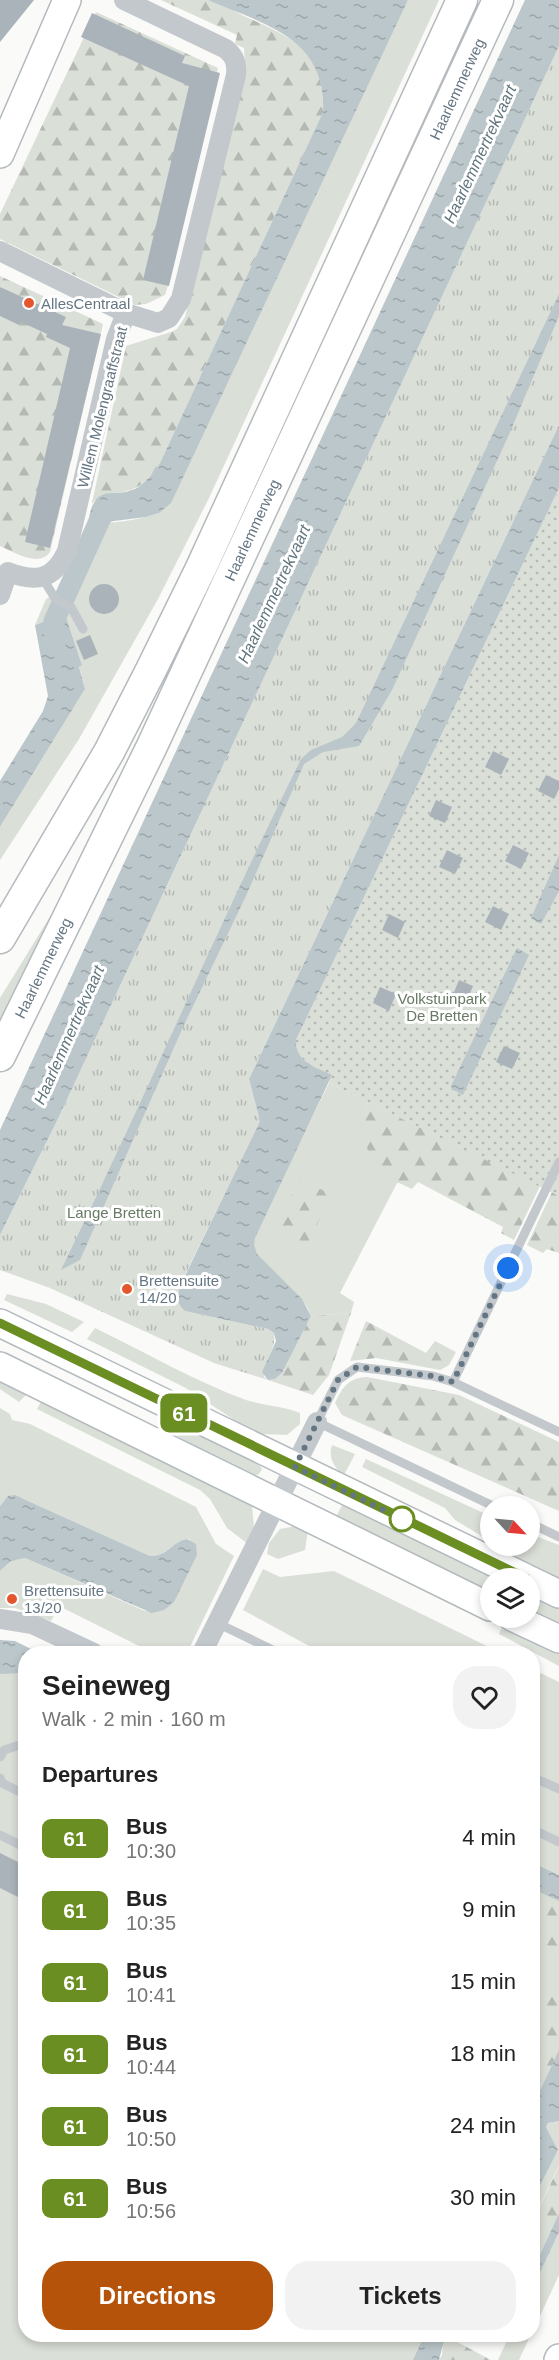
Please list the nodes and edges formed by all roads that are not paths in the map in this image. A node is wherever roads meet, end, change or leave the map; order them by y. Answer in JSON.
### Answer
{"nodes":[{"id":1,"x":67,"y":0,"type":"edge"},
{"id":2,"x":123,"y":0,"type":"edge"},
{"id":3,"x":462,"y":0,"type":"edge"},
{"id":4,"x":498,"y":0,"type":"edge"},
{"id":5,"x":0,"y":154,"type":"edge"},
{"id":6,"x":0,"y":251,"type":"edge"},
{"id":7,"x":126,"y":314,"type":"junction"},
{"id":8,"x":4,"y":570,"type":"edge"},
{"id":9,"x":42,"y":577,"type":"junction"},
{"id":10,"x":0,"y":595,"type":"edge"},
{"id":11,"x":83,"y":629,"type":"dead end"},
{"id":12,"x":0,"y":938,"type":"edge"},
{"id":13,"x":0,"y":1056,"type":"edge"},
{"id":14,"x":559,"y":1162,"type":"edge"},
{"id":15,"x":0,"y":1323,"type":"edge"},
{"id":16,"x":0,"y":1366,"type":"edge"},
{"id":17,"x":453,"y":1382,"type":"junction"},
{"id":18,"x":317,"y":1422,"type":"junction"},
{"id":19,"x":559,"y":1432,"type":"edge"},
{"id":20,"x":295,"y":1467,"type":"junction"},
{"id":21,"x":480,"y":1500,"type":"edge"},
{"id":22,"x":277,"y":1502,"type":"junction"},
{"id":23,"x":540,"y":1528,"type":"edge"},
{"id":24,"x":559,"y":1537,"type":"edge"},
{"id":25,"x":505,"y":1568,"type":"edge"},
{"id":26,"x":540,"y":1585,"type":"edge"},
{"id":27,"x":559,"y":1594,"type":"edge"},
{"id":28,"x":480,"y":1602,"type":"edge"},
{"id":29,"x":0,"y":1619,"type":"edge"},
{"id":30,"x":217,"y":1623,"type":"junction"},
{"id":31,"x":536,"y":1628,"type":"edge"},
{"id":32,"x":559,"y":1639,"type":"edge"},
{"id":33,"x":79,"y":1646,"type":"edge"},
{"id":34,"x":206,"y":1646,"type":"edge"},
{"id":35,"x":265,"y":1646,"type":"edge"},
{"id":36,"x":18,"y":1746,"type":"edge"},
{"id":37,"x":0,"y":1757,"type":"edge"},
{"id":38,"x":0,"y":1778,"type":"edge"},
{"id":39,"x":540,"y":1781,"type":"edge"},
{"id":40,"x":559,"y":1789,"type":"edge"},
{"id":41,"x":18,"y":1791,"type":"edge"},
{"id":42,"x":540,"y":1833,"type":"edge"},
{"id":43,"x":0,"y":1835,"type":"edge"},
{"id":44,"x":559,"y":1842,"type":"edge"},
{"id":45,"x":18,"y":1844,"type":"edge"}],
"edges":[{"from":1,"to":5,"type":"main road"},
{"from":2,"to":7,"type":"street","name":"Willem Molengraaffstraat"},
{"from":3,"to":12,"type":"main road","name":"Haarlemmerweg"},
{"from":4,"to":13,"type":"main road","name":"Haarlemmerweg"},
{"from":6,"to":7,"type":"street"},
{"from":7,"to":9,"type":"street","name":"Willem Molengraaffstraat"},
{"from":8,"to":9,"type":"street"},
{"from":8,"to":10,"type":"street"},
{"from":9,"to":11,"type":"lane"},
{"from":14,"to":17,"type":"lane"},
{"from":15,"to":20,"type":"main road"},
{"from":16,"to":22,"type":"main road"},
{"from":17,"to":18,"type":"lane"},
{"from":17,"to":19,"type":"lane"},
{"from":18,"to":20,"type":"street"},
{"from":18,"to":21,"type":"lane"},
{"from":20,"to":22,"type":"street"},
{"from":20,"to":25,"type":"main road"},
{"from":22,"to":28,"type":"main road"},
{"from":22,"to":30,"type":"street"},
{"from":23,"to":24,"type":"lane"},
{"from":26,"to":27,"type":"main road"},
{"from":29,"to":33,"type":"street"},
{"from":30,"to":34,"type":"street"},
{"from":30,"to":35,"type":"lane"},
{"from":31,"to":32,"type":"main road"},
{"from":36,"to":37,"type":"lane"},
{"from":38,"to":41,"type":"lane"},
{"from":39,"to":40,"type":"lane"},
{"from":42,"to":44,"type":"lane"},
{"from":43,"to":45,"type":"lane"}]}
